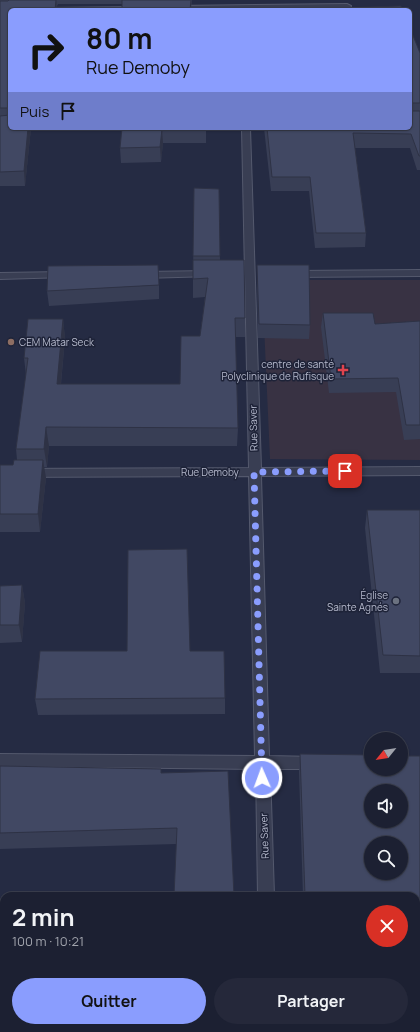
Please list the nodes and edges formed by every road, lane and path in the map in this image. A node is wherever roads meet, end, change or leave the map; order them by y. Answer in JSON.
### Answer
{"nodes":[{"id":1,"x":246,"y":6,"type":"edge"},
{"id":2,"x":347,"y":6,"type":"edge"},
{"id":3,"x":162,"y":8,"type":"edge"},
{"id":4,"x":246,"y":130,"type":"edge"},
{"id":5,"x":420,"y":273,"type":"edge"},
{"id":6,"x":219,"y":274,"type":"edge"},
{"id":7,"x":281,"y":274,"type":"edge"},
{"id":8,"x":70,"y":275,"type":"edge"},
{"id":9,"x":133,"y":275,"type":"edge"},
{"id":10,"x":0,"y":276,"type":"edge"},
{"id":11,"x":420,"y":471,"type":"edge"},
{"id":12,"x":254,"y":472,"type":"junction"},
{"id":13,"x":0,"y":473,"type":"edge"},
{"id":14,"x":0,"y":760,"type":"edge"},
{"id":15,"x":262,"y":763,"type":"junction"},
{"id":16,"x":332,"y":764,"type":"edge"},
{"id":17,"x":266,"y":892,"type":"edge"}],
"edges":[{"from":1,"to":2,"type":"street"},
{"from":1,"to":3,"type":"street"},
{"from":4,"to":12,"type":"street","name":"Rue Saver"},
{"from":5,"to":7,"type":"street"},
{"from":6,"to":9,"type":"street"},
{"from":8,"to":10,"type":"street"},
{"from":11,"to":12,"type":"street","name":"Rue Demoby"},
{"from":12,"to":13,"type":"street","name":"Rue Demoby"},
{"from":12,"to":15,"type":"street","name":"Rue Saver"},
{"from":14,"to":15,"type":"street"},
{"from":15,"to":16,"type":"street"},
{"from":15,"to":17,"type":"street","name":"Rue Saver"}]}
